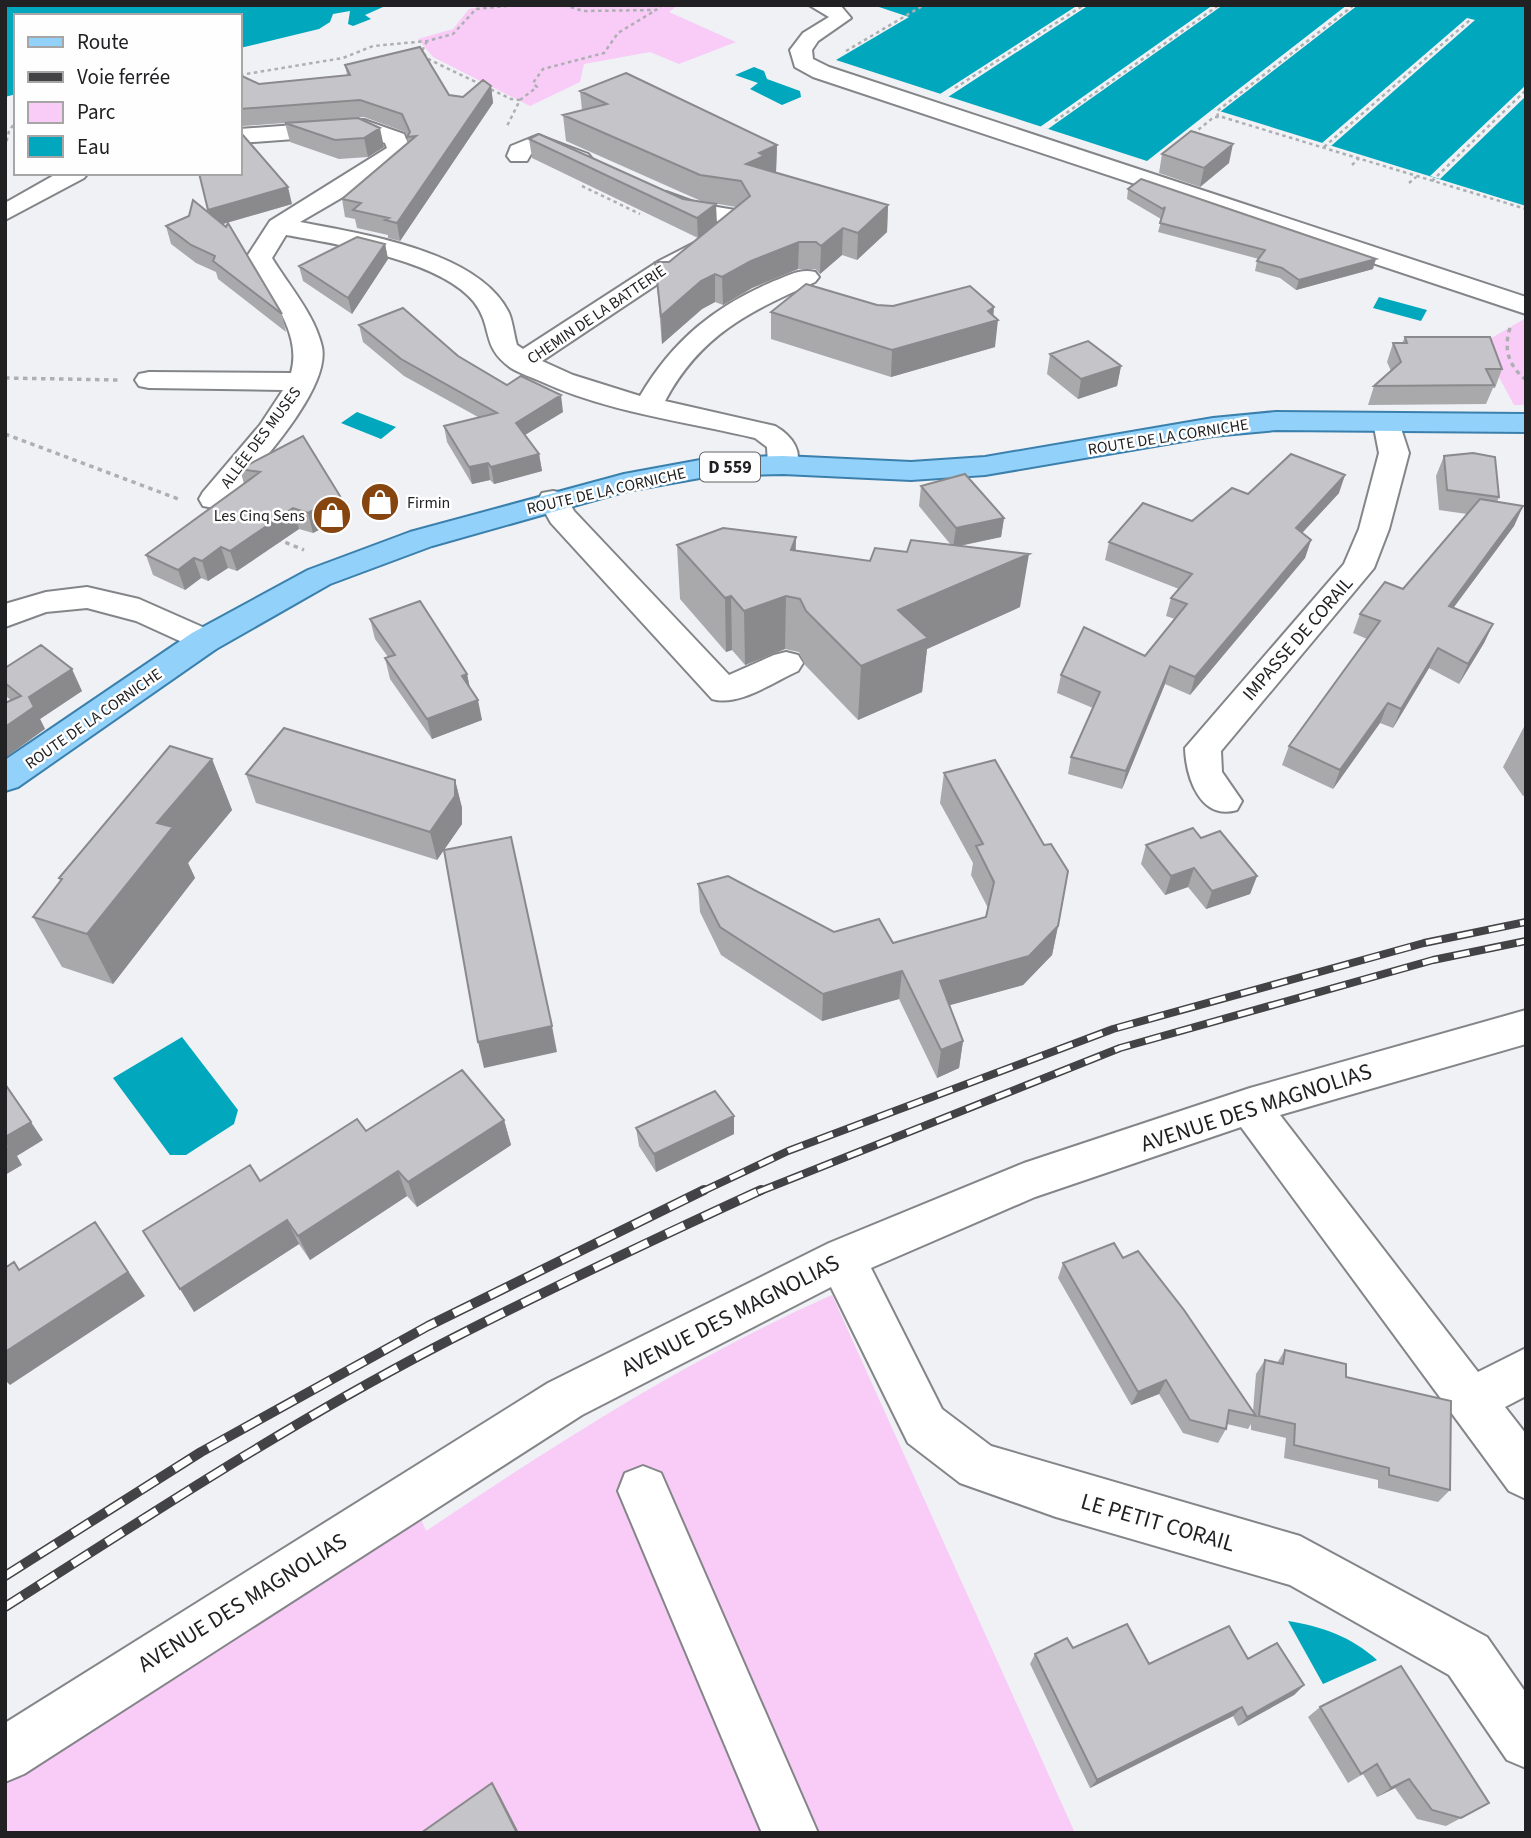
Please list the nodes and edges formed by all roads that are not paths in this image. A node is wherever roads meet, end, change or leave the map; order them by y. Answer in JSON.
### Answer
{"nodes":[{"id":1,"x":820,"y":5,"type":"edge"},
{"id":2,"x":242,"y":135,"type":"edge"},
{"id":3,"x":524,"y":151,"type":"road end"},
{"id":4,"x":596,"y":166,"type":"edge"},
{"id":5,"x":72,"y":175,"type":"edge"},
{"id":6,"x":645,"y":189,"type":"edge"},
{"id":7,"x":5,"y":213,"type":"edge"},
{"id":8,"x":279,"y":226,"type":"junction"},
{"id":9,"x":806,"y":278,"type":"dead end"},
{"id":10,"x":1522,"y":305,"type":"edge"},
{"id":11,"x":521,"y":362,"type":"junction"},
{"id":12,"x":149,"y":380,"type":"road end"},
{"id":13,"x":301,"y":382,"type":"junction"},
{"id":14,"x":648,"y":406,"type":"junction"},
{"id":15,"x":1387,"y":422,"type":"junction"},
{"id":16,"x":1526,"y":423,"type":"edge"},
{"id":17,"x":783,"y":465,"type":"junction"},
{"id":18,"x":553,"y":500,"type":"junction"},
{"id":19,"x":201,"y":501,"type":"road end"},
{"id":20,"x":5,"y":616,"type":"edge"},
{"id":21,"x":204,"y":641,"type":"junction"},
{"id":22,"x":786,"y":663,"type":"dead end"},
{"id":23,"x":5,"y":778,"type":"edge"},
{"id":24,"x":1224,"y":801,"type":"dead end"},
{"id":25,"x":1526,"y":1027,"type":"edge"},
{"id":26,"x":1251,"y":1106,"type":"junction"},
{"id":27,"x":845,"y":1258,"type":"junction"},
{"id":28,"x":1526,"y":1371,"type":"edge"},
{"id":29,"x":1470,"y":1401,"type":"junction"},
{"id":30,"x":1526,"y":1474,"type":"edge"},
{"id":31,"x":643,"y":1491,"type":"dead end"},
{"id":32,"x":1526,"y":1741,"type":"edge"},
{"id":33,"x":5,"y":1755,"type":"edge"},
{"id":34,"x":790,"y":1833,"type":"edge"}],
"edges":[{"from":1,"to":10,"type":"street"},
{"from":2,"to":8,"type":"street"},
{"from":3,"to":4,"type":"street"},
{"from":5,"to":7,"type":"street"},
{"from":6,"to":11,"type":"street","name":"CHEMIN DE LA BATTERIE"},
{"from":8,"to":11,"type":"street"},
{"from":8,"to":13,"type":"street","name":"ALLÉE DES MUSES"},
{"from":9,"to":14,"type":"street"},
{"from":11,"to":14,"type":"street","name":"CHEMIN DE LA BATTERIE"},
{"from":12,"to":13,"type":"street"},
{"from":13,"to":19,"type":"street","name":"ALLÉE DES MUSES"},
{"from":14,"to":17,"type":"street","name":"CHEMIN DE LA BATTERIE"},
{"from":15,"to":16,"type":"main road","name":"ROUTE DE LA CORNICHE","number":"D 559"},
{"from":15,"to":17,"type":"main road","name":"ROUTE DE LA CORNICHE","number":"D 559"},
{"from":15,"to":24,"type":"street","name":"IMPASSE DE CORAIL"},
{"from":17,"to":18,"type":"main road","name":"ROUTE DE LA CORNICHE","number":"D 559"},
{"from":18,"to":21,"type":"main road","name":"ROUTE DE LA CORNICHE","number":"D 559"},
{"from":18,"to":22,"type":"street"},
{"from":20,"to":21,"type":"street"},
{"from":21,"to":23,"type":"main road","name":"ROUTE DE LA CORNICHE","number":"D 559"},
{"from":25,"to":26,"type":"street","name":"AVENUE DES MAGNOLIAS"},
{"from":26,"to":27,"type":"street","name":"AVENUE DES MAGNOLIAS"},
{"from":26,"to":29,"type":"street"},
{"from":27,"to":32,"type":"street","name":"LE PETIT CORAIL"},
{"from":27,"to":33,"type":"street","name":"AVENUE DES MAGNOLIAS"},
{"from":28,"to":29,"type":"street"},
{"from":29,"to":30,"type":"street"},
{"from":31,"to":34,"type":"street"}]}
